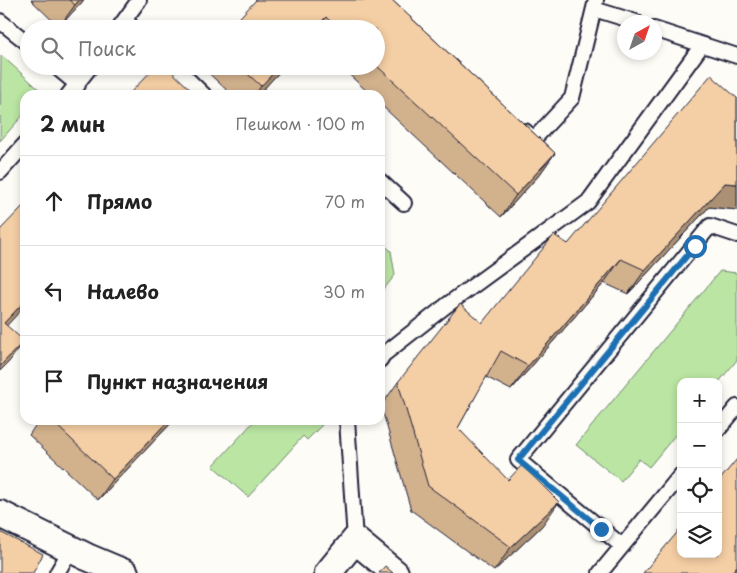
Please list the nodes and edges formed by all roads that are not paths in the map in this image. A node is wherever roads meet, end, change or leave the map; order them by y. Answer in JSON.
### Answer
{"nodes":[{"id":1,"x":139,"y":0,"type":"edge"},
{"id":2,"x":595,"y":4,"type":"edge"},
{"id":3,"x":620,"y":15,"type":"edge"},
{"id":4,"x":128,"y":20,"type":"edge"},
{"id":5,"x":0,"y":21,"type":"edge"},
{"id":6,"x":662,"y":32,"type":"edge"},
{"id":7,"x":20,"y":37,"type":"edge"},
{"id":8,"x":702,"y":45,"type":"junction"},
{"id":9,"x":737,"y":56,"type":"edge"},
{"id":10,"x":62,"y":75,"type":"edge"},
{"id":11,"x":84,"y":75,"type":"edge"},
{"id":12,"x":183,"y":75,"type":"edge"},
{"id":13,"x":73,"y":90,"type":"edge"},
{"id":14,"x":199,"y":90,"type":"edge"},
{"id":15,"x":512,"y":119,"type":"edge"},
{"id":16,"x":20,"y":150,"type":"edge"},
{"id":17,"x":0,"y":172,"type":"edge"},
{"id":18,"x":385,"y":186,"type":"edge"},
{"id":19,"x":404,"y":203,"type":"dead end"},
{"id":20,"x":737,"y":235,"type":"edge"},
{"id":21,"x":385,"y":353,"type":"edge"},
{"id":22,"x":737,"y":407,"type":"edge"},
{"id":23,"x":347,"y":425,"type":"edge"},
{"id":24,"x":722,"y":425,"type":"edge"},
{"id":25,"x":677,"y":481,"type":"edge"},
{"id":26,"x":0,"y":514,"type":"edge"},
{"id":27,"x":355,"y":540,"type":"junction"},
{"id":28,"x":622,"y":546,"type":"junction"},
{"id":29,"x":71,"y":549,"type":"junction"},
{"id":30,"x":58,"y":573,"type":"edge"},
{"id":31,"x":125,"y":573,"type":"edge"},
{"id":32,"x":328,"y":573,"type":"edge"},
{"id":33,"x":395,"y":573,"type":"edge"},
{"id":34,"x":600,"y":573,"type":"edge"}],
"edges":[{"from":1,"to":4,"type":"lane"},
{"from":2,"to":3,"type":"lane"},
{"from":2,"to":15,"type":"lane"},
{"from":5,"to":7,"type":"lane"},
{"from":6,"to":8,"type":"lane"},
{"from":8,"to":9,"type":"lane"},
{"from":8,"to":21,"type":"lane"},
{"from":10,"to":13,"type":"lane"},
{"from":11,"to":13,"type":"lane"},
{"from":12,"to":14,"type":"lane"},
{"from":16,"to":17,"type":"lane"},
{"from":18,"to":19,"type":"lane"},
{"from":20,"to":28,"type":"lane"},
{"from":22,"to":24,"type":"lane"},
{"from":23,"to":27,"type":"lane"},
{"from":25,"to":28,"type":"lane"},
{"from":26,"to":29,"type":"street"},
{"from":27,"to":32,"type":"street"},
{"from":27,"to":33,"type":"street"},
{"from":28,"to":34,"type":"lane"},
{"from":29,"to":30,"type":"lane"},
{"from":29,"to":31,"type":"street"}]}
